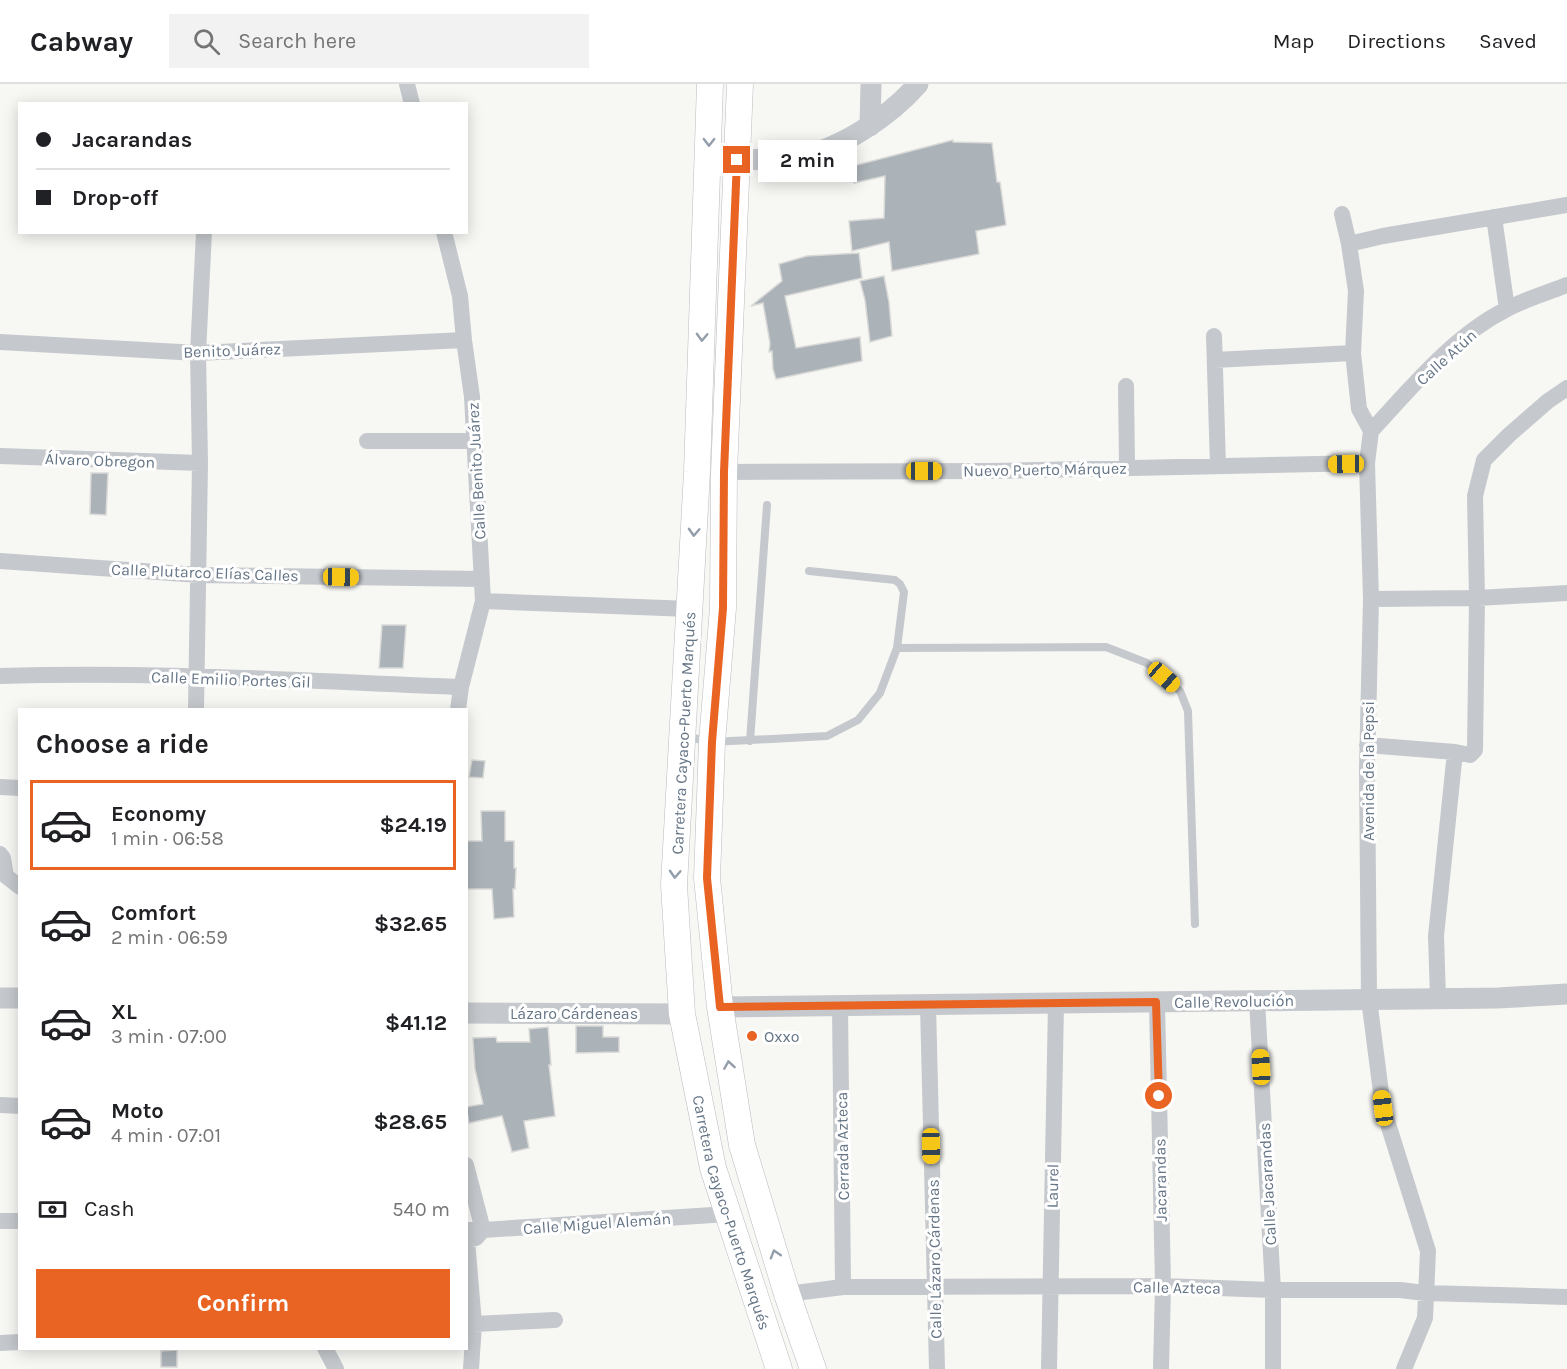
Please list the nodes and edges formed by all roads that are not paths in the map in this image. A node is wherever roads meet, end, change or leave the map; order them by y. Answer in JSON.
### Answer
{"nodes":[{"id":1,"x":407,"y":84,"type":"edge"},
{"id":2,"x":710,"y":84,"type":"edge"},
{"id":3,"x":740,"y":84,"type":"edge"},
{"id":4,"x":871,"y":84,"type":"edge"},
{"id":5,"x":918,"y":84,"type":"edge"},
{"id":6,"x":412,"y":102,"type":"edge"},
{"id":7,"x":870,"y":126,"type":"junction"},
{"id":8,"x":737,"y":160,"type":"junction"},
{"id":9,"x":1567,"y":205,"type":"edge"},
{"id":10,"x":1342,"y":214,"type":"dead end"},
{"id":11,"x":1494,"y":217,"type":"junction"},
{"id":12,"x":204,"y":234,"type":"edge"},
{"id":13,"x":444,"y":234,"type":"edge"},
{"id":14,"x":1349,"y":244,"type":"junction"},
{"id":15,"x":1567,"y":285,"type":"edge"},
{"id":16,"x":1507,"y":309,"type":"junction"},
{"id":17,"x":1214,"y":336,"type":"dead end"},
{"id":18,"x":464,"y":340,"type":"junction"},
{"id":19,"x":0,"y":342,"type":"edge"},
{"id":20,"x":198,"y":353,"type":"junction"},
{"id":21,"x":1353,"y":353,"type":"junction"},
{"id":22,"x":1215,"y":360,"type":"junction"},
{"id":23,"x":1126,"y":386,"type":"dead end"},
{"id":24,"x":1567,"y":388,"type":"edge"},
{"id":25,"x":1371,"y":431,"type":"junction"},
{"id":26,"x":367,"y":441,"type":"dead end"},
{"id":27,"x":475,"y":441,"type":"junction"},
{"id":28,"x":0,"y":456,"type":"edge"},
{"id":29,"x":200,"y":463,"type":"junction"},
{"id":30,"x":1367,"y":463,"type":"junction"},
{"id":31,"x":1218,"y":466,"type":"junction"},
{"id":32,"x":1127,"y":467,"type":"junction"},
{"id":33,"x":724,"y":472,"type":"junction"},
{"id":34,"x":767,"y":505,"type":"dead end"},
{"id":35,"x":0,"y":561,"type":"edge"},
{"id":36,"x":809,"y":572,"type":"dead end"},
{"id":37,"x":199,"y":575,"type":"junction"},
{"id":38,"x":482,"y":579,"type":"junction"},
{"id":39,"x":1567,"y":593,"type":"edge"},
{"id":40,"x":1477,"y":598,"type":"junction"},
{"id":41,"x":1371,"y":599,"type":"junction"},
{"id":42,"x":483,"y":601,"type":"junction"},
{"id":43,"x":690,"y":609,"type":"junction"},
{"id":44,"x":897,"y":648,"type":"junction"},
{"id":45,"x":0,"y":676,"type":"edge"},
{"id":46,"x":195,"y":677,"type":"junction"},
{"id":47,"x":461,"y":687,"type":"junction"},
{"id":48,"x":195,"y":708,"type":"edge"},
{"id":49,"x":458,"y":708,"type":"edge"},
{"id":50,"x":684,"y":736,"type":"junction"},
{"id":51,"x":750,"y":741,"type":"junction"},
{"id":52,"x":712,"y":742,"type":"junction"},
{"id":53,"x":1367,"y":745,"type":"junction"},
{"id":54,"x":1455,"y":752,"type":"junction"},
{"id":55,"x":0,"y":787,"type":"edge"},
{"id":56,"x":18,"y":788,"type":"edge"},
{"id":57,"x":0,"y":854,"type":"edge"},
{"id":58,"x":18,"y":885,"type":"edge"},
{"id":59,"x":1195,"y":924,"type":"dead end"},
{"id":60,"x":1567,"y":994,"type":"edge"},
{"id":61,"x":0,"y":998,"type":"edge"},
{"id":62,"x":18,"y":998,"type":"edge"},
{"id":63,"x":1438,"y":998,"type":"junction"},
{"id":64,"x":1369,"y":999,"type":"junction"},
{"id":65,"x":1257,"y":1000,"type":"junction"},
{"id":66,"x":1156,"y":1002,"type":"junction"},
{"id":67,"x":1056,"y":1004,"type":"junction"},
{"id":68,"x":840,"y":1005,"type":"junction"},
{"id":69,"x":928,"y":1005,"type":"junction"},
{"id":70,"x":720,"y":1007,"type":"junction"},
{"id":71,"x":468,"y":1013,"type":"edge"},
{"id":72,"x":682,"y":1014,"type":"junction"},
{"id":73,"x":0,"y":1105,"type":"edge"},
{"id":74,"x":18,"y":1106,"type":"edge"},
{"id":75,"x":468,"y":1179,"type":"edge"},
{"id":76,"x":728,"y":1214,"type":"junction"},
{"id":77,"x":0,"y":1221,"type":"edge"},
{"id":78,"x":18,"y":1221,"type":"edge"},
{"id":79,"x":475,"y":1230,"type":"edge"},
{"id":80,"x":468,"y":1240,"type":"edge"},
{"id":81,"x":468,"y":1252,"type":"edge"},
{"id":82,"x":1050,"y":1286,"type":"junction"},
{"id":83,"x":1162,"y":1286,"type":"junction"},
{"id":84,"x":843,"y":1287,"type":"junction"},
{"id":85,"x":934,"y":1287,"type":"junction"},
{"id":86,"x":1273,"y":1290,"type":"junction"},
{"id":87,"x":1425,"y":1293,"type":"junction"},
{"id":88,"x":787,"y":1294,"type":"junction"},
{"id":89,"x":1567,"y":1297,"type":"edge"},
{"id":90,"x":555,"y":1320,"type":"dead end"},
{"id":91,"x":474,"y":1324,"type":"junction"},
{"id":92,"x":18,"y":1342,"type":"edge"},
{"id":93,"x":0,"y":1343,"type":"edge"},
{"id":94,"x":326,"y":1350,"type":"edge"},
{"id":95,"x":336,"y":1369,"type":"edge"},
{"id":96,"x":471,"y":1369,"type":"edge"},
{"id":97,"x":779,"y":1369,"type":"edge"},
{"id":98,"x":813,"y":1369,"type":"edge"},
{"id":99,"x":937,"y":1369,"type":"edge"},
{"id":100,"x":1049,"y":1369,"type":"edge"},
{"id":101,"x":1161,"y":1369,"type":"edge"},
{"id":102,"x":1273,"y":1369,"type":"edge"},
{"id":103,"x":1404,"y":1369,"type":"edge"}],
"edges":[{"from":1,"to":6,"type":"street"},
{"from":2,"to":43,"type":"main road","name":"Carretera Cayaco-Puerto Marqués","one_way":true},
{"from":3,"to":8,"type":"main road","name":"Carretera Cayaco-Puerto Marqués"},
{"from":4,"to":7,"type":"street"},
{"from":5,"to":7,"type":"street"},
{"from":7,"to":8,"type":"street"},
{"from":8,"to":33,"type":"main road","name":"Carretera Cayaco-Puerto Marqués"},
{"from":9,"to":11,"type":"street"},
{"from":10,"to":14,"type":"street"},
{"from":11,"to":14,"type":"street"},
{"from":11,"to":16,"type":"street"},
{"from":12,"to":20,"type":"street"},
{"from":13,"to":18,"type":"street","name":"Calle Benito Juárez"},
{"from":14,"to":21,"type":"street"},
{"from":15,"to":16,"type":"street","name":"Calle Atún"},
{"from":16,"to":25,"type":"street","name":"Calle Atún"},
{"from":17,"to":22,"type":"street"},
{"from":18,"to":20,"type":"street","name":"Benito Juárez"},
{"from":18,"to":27,"type":"street","name":"Calle Benito Juárez"},
{"from":19,"to":20,"type":"street","name":"Benito Juárez"},
{"from":20,"to":29,"type":"street"},
{"from":21,"to":22,"type":"street"},
{"from":21,"to":25,"type":"street"},
{"from":22,"to":31,"type":"street"},
{"from":23,"to":32,"type":"street"},
{"from":24,"to":40,"type":"street"},
{"from":25,"to":30,"type":"street","name":"Avenida de la Pepsi"},
{"from":26,"to":27,"type":"street"},
{"from":27,"to":38,"type":"street","name":"Calle Benito Juárez"},
{"from":28,"to":29,"type":"street","name":"Álvaro Obregon"},
{"from":29,"to":37,"type":"street"},
{"from":30,"to":31,"type":"street","name":"Nuevo Puerto Márquez"},
{"from":30,"to":41,"type":"street","name":"Avenida de la Pepsi"},
{"from":31,"to":32,"type":"street","name":"Nuevo Puerto Márquez"},
{"from":32,"to":33,"type":"street","name":"Nuevo Puerto Márquez"},
{"from":33,"to":52,"type":"main road","name":"Carretera Cayaco-Puerto Marqués"},
{"from":34,"to":51,"type":"lane"},
{"from":35,"to":37,"type":"street","name":"Calle Plutarco Elías Calles"},
{"from":36,"to":44,"type":"lane"},
{"from":37,"to":38,"type":"street","name":"Calle Plutarco Elías Calles"},
{"from":37,"to":46,"type":"street"},
{"from":38,"to":42,"type":"street","name":"Calle Benito Juárez"},
{"from":39,"to":40,"type":"street"},
{"from":40,"to":41,"type":"street"},
{"from":40,"to":54,"type":"street"},
{"from":41,"to":53,"type":"street","name":"Avenida de la Pepsi"},
{"from":42,"to":43,"type":"street"},
{"from":42,"to":47,"type":"street","name":"Calle Benito Juárez"},
{"from":43,"to":50,"type":"main road","name":"Carretera Cayaco-Puerto Marqués"},
{"from":44,"to":51,"type":"lane"},
{"from":44,"to":59,"type":"lane"},
{"from":45,"to":46,"type":"street","name":"Calle Emilio Portes Gil"},
{"from":46,"to":47,"type":"street","name":"Calle Emilio Portes Gil"},
{"from":46,"to":48,"type":"street"},
{"from":47,"to":49,"type":"street","name":"Calle Benito Juárez"},
{"from":50,"to":52,"type":"lane"},
{"from":50,"to":72,"type":"main road","name":"Carretera Cayaco-Puerto Marqués","one_way":true},
{"from":51,"to":52,"type":"lane"},
{"from":52,"to":70,"type":"main road","name":"Carretera Cayaco-Puerto Marqués"},
{"from":53,"to":54,"type":"street"},
{"from":53,"to":64,"type":"street","name":"Avenida de la Pepsi"},
{"from":54,"to":63,"type":"street"},
{"from":55,"to":56,"type":"street"},
{"from":57,"to":58,"type":"street"},
{"from":60,"to":63,"type":"street","name":"Calle Revolución"},
{"from":61,"to":62,"type":"street"},
{"from":63,"to":64,"type":"street","name":"Calle Revolución"},
{"from":64,"to":65,"type":"street","name":"Calle Revolución"},
{"from":64,"to":87,"type":"street","name":"Avenida de la Pepsi"},
{"from":65,"to":66,"type":"street","name":"Calle Revolución"},
{"from":65,"to":86,"type":"street","name":"Calle Jacarandas"},
{"from":66,"to":67,"type":"street","name":"Calle Revolución"},
{"from":66,"to":83,"type":"street","name":"Jacarandas"},
{"from":67,"to":69,"type":"street","name":"Calle Revolución"},
{"from":67,"to":82,"type":"street","name":"Laurel"},
{"from":68,"to":69,"type":"street","name":"Calle Revolución"},
{"from":68,"to":70,"type":"street","name":"Calle Revolución"},
{"from":68,"to":84,"type":"street","name":"Cerrada Azteca"},
{"from":69,"to":85,"type":"street","name":"Calle Lázaro Cárdenas"},
{"from":88,"to":70,"type":"main road","name":"Carretera Cayaco-Puerto Marqués","one_way":true},
{"from":71,"to":72,"type":"street","name":"Lázaro Cárdeneas"},
{"from":72,"to":76,"type":"main road","name":"Carretera Cayaco-Puerto Marqués"},
{"from":73,"to":74,"type":"street"},
{"from":75,"to":79,"type":"street"},
{"from":76,"to":79,"type":"street","name":"Calle Miguel Alemán"},
{"from":76,"to":97,"type":"main road","name":"Carretera Cayaco-Puerto Marqués"},
{"from":77,"to":78,"type":"street"},
{"from":79,"to":80,"type":"street"},
{"from":81,"to":91,"type":"street"},
{"from":82,"to":83,"type":"street","name":"Calle Azteca"},
{"from":82,"to":85,"type":"street","name":"Calle Azteca"},
{"from":82,"to":100,"type":"street","name":"Laurel"},
{"from":83,"to":86,"type":"street","name":"Calle Azteca"},
{"from":83,"to":101,"type":"street","name":"Jacarandas"},
{"from":84,"to":85,"type":"street","name":"Calle Azteca"},
{"from":84,"to":88,"type":"street","name":"Calle Azteca"},
{"from":85,"to":99,"type":"street","name":"Calle Lázaro Cárdenas"},
{"from":86,"to":87,"type":"street","name":"Calle Azteca"},
{"from":86,"to":102,"type":"street","name":"Calle Jacarandas"},
{"from":87,"to":89,"type":"street","name":"Calle Azteca"},
{"from":87,"to":103,"type":"street","name":"Avenida de la Pepsi"},
{"from":88,"to":98,"type":"main road","name":"Carretera Cayaco-Puerto Marqués"},
{"from":90,"to":91,"type":"street"},
{"from":91,"to":96,"type":"street"},
{"from":92,"to":93,"type":"street"},
{"from":94,"to":95,"type":"street"}]}
